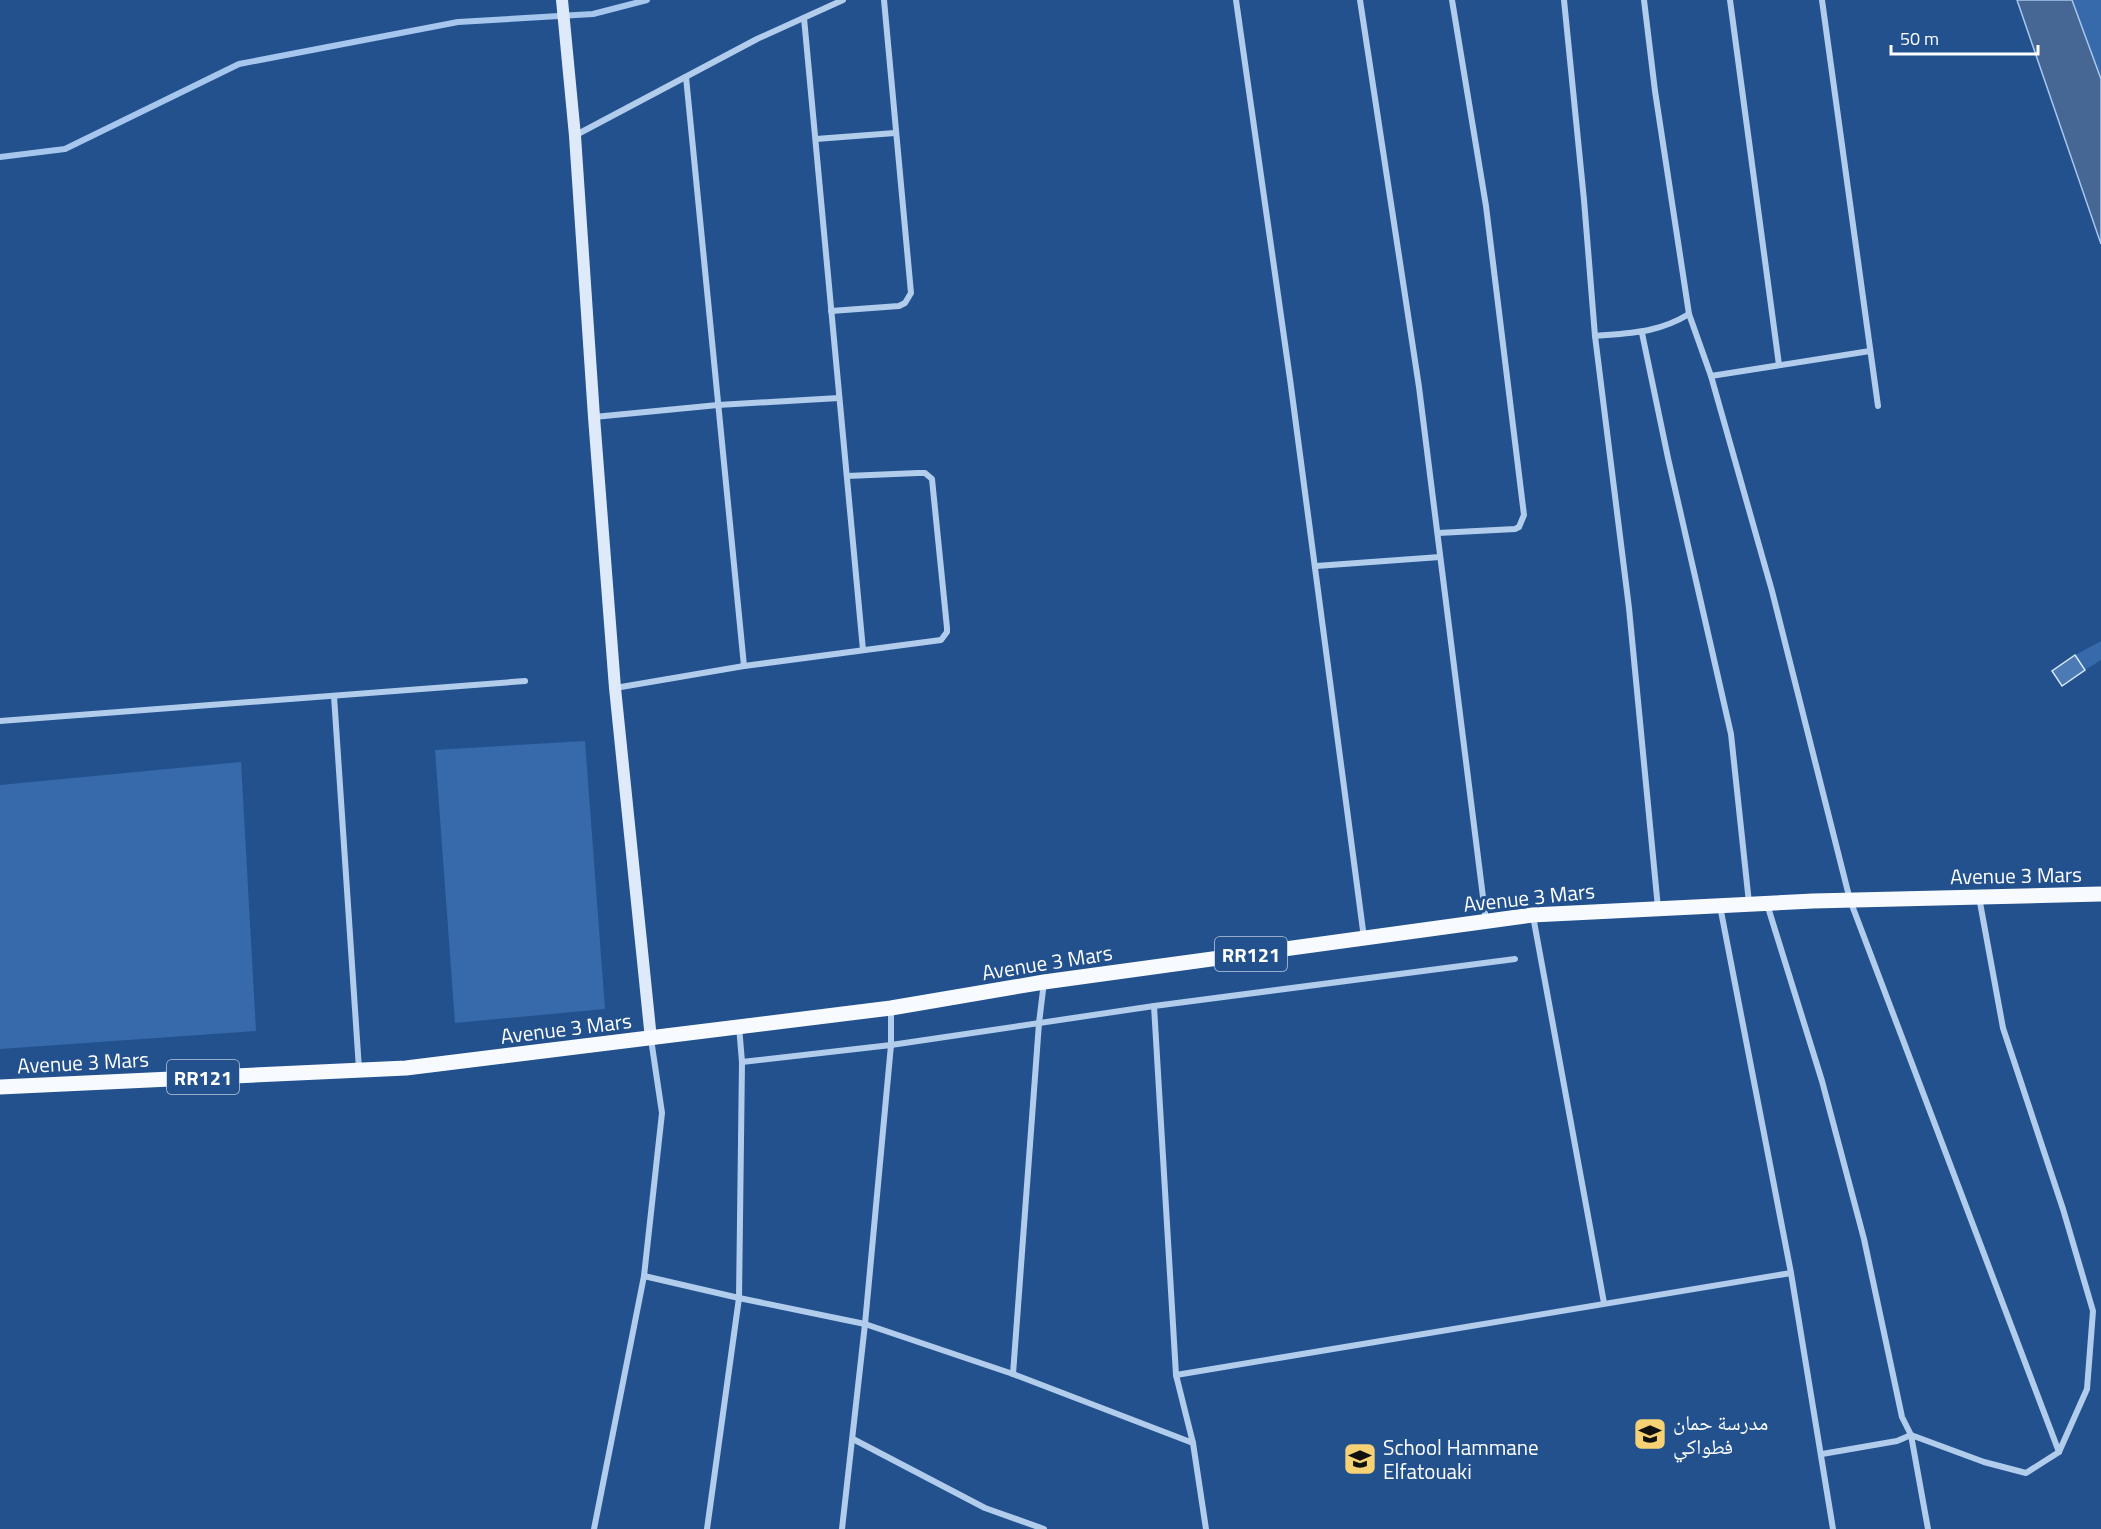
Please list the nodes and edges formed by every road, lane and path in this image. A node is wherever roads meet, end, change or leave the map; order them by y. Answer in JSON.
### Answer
{"nodes":[{"id":1,"x":562,"y":0,"type":"edge"},
{"id":2,"x":843,"y":0,"type":"edge"},
{"id":3,"x":884,"y":0,"type":"edge"},
{"id":4,"x":1236,"y":0,"type":"edge"},
{"id":5,"x":1360,"y":0,"type":"edge"},
{"id":6,"x":1452,"y":0,"type":"edge"},
{"id":7,"x":1563,"y":0,"type":"edge"},
{"id":8,"x":1644,"y":0,"type":"edge"},
{"id":9,"x":1730,"y":0,"type":"edge"},
{"id":10,"x":1822,"y":0,"type":"edge"},
{"id":11,"x":804,"y":18,"type":"junction"},
{"id":12,"x":686,"y":77,"type":"junction"},
{"id":13,"x":896,"y":133,"type":"junction"},
{"id":14,"x":575,"y":136,"type":"junction"},
{"id":15,"x":816,"y":139,"type":"junction"},
{"id":16,"x":831,"y":310,"type":"junction"},
{"id":17,"x":1689,"y":314,"type":"junction"},
{"id":18,"x":1642,"y":333,"type":"junction"},
{"id":19,"x":1595,"y":336,"type":"junction"},
{"id":20,"x":1870,"y":351,"type":"junction"},
{"id":21,"x":1779,"y":365,"type":"junction"},
{"id":22,"x":1711,"y":376,"type":"junction"},
{"id":23,"x":839,"y":398,"type":"junction"},
{"id":24,"x":718,"y":405,"type":"junction"},
{"id":25,"x":1878,"y":405,"type":"dead end"},
{"id":26,"x":594,"y":417,"type":"junction"},
{"id":27,"x":847,"y":476,"type":"junction"},
{"id":28,"x":1438,"y":534,"type":"junction"},
{"id":29,"x":1440,"y":557,"type":"junction"},
{"id":30,"x":1316,"y":566,"type":"junction"},
{"id":31,"x":863,"y":650,"type":"junction"},
{"id":32,"x":744,"y":666,"type":"junction"},
{"id":33,"x":525,"y":681,"type":"dead end"},
{"id":34,"x":615,"y":688,"type":"junction"},
{"id":35,"x":334,"y":696,"type":"junction"},
{"id":36,"x":0,"y":721,"type":"edge"},
{"id":37,"x":2101,"y":894,"type":"edge"},
{"id":38,"x":1979,"y":897,"type":"junction"},
{"id":39,"x":1851,"y":900,"type":"junction"},
{"id":40,"x":1767,"y":903,"type":"junction"},
{"id":41,"x":1749,"y":904,"type":"junction"},
{"id":42,"x":1720,"y":905,"type":"junction"},
{"id":43,"x":1658,"y":908,"type":"junction"},
{"id":44,"x":1532,"y":915,"type":"junction"},
{"id":45,"x":1486,"y":921,"type":"junction"},
{"id":46,"x":1364,"y":939,"type":"junction"},
{"id":47,"x":1515,"y":959,"type":"dead end"},
{"id":48,"x":1044,"y":982,"type":"junction"},
{"id":49,"x":1154,"y":1006,"type":"junction"},
{"id":50,"x":891,"y":1008,"type":"junction"},
{"id":51,"x":1039,"y":1023,"type":"junction"},
{"id":52,"x":739,"y":1026,"type":"junction"},
{"id":53,"x":651,"y":1039,"type":"junction"},
{"id":54,"x":891,"y":1044,"type":"junction"},
{"id":55,"x":742,"y":1062,"type":"junction"},
{"id":56,"x":359,"y":1071,"type":"junction"},
{"id":57,"x":0,"y":1087,"type":"edge"},
{"id":58,"x":1791,"y":1273,"type":"junction"},
{"id":59,"x":644,"y":1276,"type":"junction"},
{"id":60,"x":739,"y":1298,"type":"junction"},
{"id":61,"x":1604,"y":1303,"type":"junction"},
{"id":62,"x":865,"y":1324,"type":"junction"},
{"id":63,"x":1013,"y":1374,"type":"junction"},
{"id":64,"x":1176,"y":1375,"type":"junction"},
{"id":65,"x":1911,"y":1436,"type":"junction"},
{"id":66,"x":854,"y":1439,"type":"junction"},
{"id":67,"x":1193,"y":1443,"type":"junction"},
{"id":68,"x":2059,"y":1452,"type":"junction"},
{"id":69,"x":1822,"y":1454,"type":"junction"},
{"id":70,"x":594,"y":1529,"type":"edge"},
{"id":71,"x":707,"y":1529,"type":"edge"},
{"id":72,"x":842,"y":1529,"type":"edge"},
{"id":73,"x":1044,"y":1529,"type":"edge"},
{"id":74,"x":1206,"y":1529,"type":"edge"},
{"id":75,"x":1833,"y":1529,"type":"edge"},
{"id":76,"x":1928,"y":1529,"type":"edge"}],
"edges":[{"from":1,"to":14,"type":"street"},
{"from":2,"to":11,"type":"street"},
{"from":3,"to":13,"type":"street"},
{"from":4,"to":30,"type":"street"},
{"from":5,"to":28,"type":"street"},
{"from":6,"to":28,"type":"street"},
{"from":7,"to":19,"type":"street"},
{"from":8,"to":17,"type":"street"},
{"from":9,"to":21,"type":"street"},
{"from":10,"to":20,"type":"street"},
{"from":11,"to":12,"type":"street"},
{"from":11,"to":15,"type":"street"},
{"from":12,"to":14,"type":"street"},
{"from":12,"to":24,"type":"street"},
{"from":13,"to":15,"type":"street"},
{"from":13,"to":16,"type":"street"},
{"from":14,"to":26,"type":"street"},
{"from":15,"to":16,"type":"street"},
{"from":16,"to":23,"type":"street"},
{"from":17,"to":18,"type":"street"},
{"from":17,"to":22,"type":"street"},
{"from":18,"to":19,"type":"street"},
{"from":18,"to":41,"type":"street"},
{"from":19,"to":43,"type":"street"},
{"from":20,"to":21,"type":"street"},
{"from":20,"to":25,"type":"street"},
{"from":21,"to":22,"type":"street"},
{"from":22,"to":39,"type":"street"},
{"from":23,"to":24,"type":"street"},
{"from":23,"to":27,"type":"street"},
{"from":24,"to":26,"type":"street"},
{"from":24,"to":32,"type":"street"},
{"from":26,"to":34,"type":"street"},
{"from":27,"to":31,"type":"street"},
{"from":27,"to":31,"type":"street"},
{"from":28,"to":29,"type":"street"},
{"from":29,"to":30,"type":"street"},
{"from":29,"to":45,"type":"street"},
{"from":30,"to":46,"type":"street"},
{"from":31,"to":32,"type":"street"},
{"from":32,"to":34,"type":"street"},
{"from":33,"to":35,"type":"street"},
{"from":34,"to":53,"type":"street"},
{"from":35,"to":36,"type":"street"},
{"from":35,"to":56,"type":"street"},
{"from":37,"to":38,"type":"main road","name":"Avenue 3 Mars","number":"RR121"},
{"from":38,"to":39,"type":"main road","name":"Avenue 3 Mars","number":"RR121"},
{"from":38,"to":68,"type":"street"},
{"from":39,"to":40,"type":"main road","name":"Avenue 3 Mars","number":"RR121"},
{"from":39,"to":68,"type":"street"},
{"from":40,"to":41,"type":"main road","name":"Avenue 3 Mars","number":"RR121"},
{"from":40,"to":65,"type":"street"},
{"from":41,"to":42,"type":"main road","name":"Avenue 3 Mars","number":"RR121"},
{"from":42,"to":43,"type":"main road","name":"Avenue 3 Mars","number":"RR121"},
{"from":42,"to":58,"type":"street"},
{"from":43,"to":44,"type":"main road","name":"Avenue 3 Mars","number":"RR121"},
{"from":44,"to":45,"type":"main road","name":"Avenue 3 Mars","number":"RR121"},
{"from":44,"to":61,"type":"street"},
{"from":45,"to":46,"type":"main road","name":"Avenue 3 Mars","number":"RR121"},
{"from":46,"to":48,"type":"main road","name":"Avenue 3 Mars","number":"RR121"},
{"from":47,"to":49,"type":"street"},
{"from":48,"to":50,"type":"main road","name":"Avenue 3 Mars","number":"RR121"},
{"from":48,"to":51,"type":"street"},
{"from":49,"to":51,"type":"street"},
{"from":49,"to":64,"type":"street"},
{"from":50,"to":52,"type":"main road","name":"Avenue 3 Mars","number":"RR121"},
{"from":50,"to":54,"type":"street"},
{"from":51,"to":54,"type":"street"},
{"from":51,"to":63,"type":"street"},
{"from":52,"to":53,"type":"main road","name":"Avenue 3 Mars","number":"RR121"},
{"from":52,"to":55,"type":"street"},
{"from":53,"to":56,"type":"main road","name":"Avenue 3 Mars","number":"RR121"},
{"from":53,"to":59,"type":"street"},
{"from":54,"to":55,"type":"street"},
{"from":54,"to":62,"type":"street"},
{"from":55,"to":60,"type":"street"},
{"from":56,"to":57,"type":"main road","name":"Avenue 3 Mars","number":"RR121"},
{"from":58,"to":61,"type":"street"},
{"from":58,"to":69,"type":"street"},
{"from":59,"to":60,"type":"street"},
{"from":59,"to":70,"type":"street"},
{"from":60,"to":62,"type":"street"},
{"from":60,"to":71,"type":"street"},
{"from":61,"to":64,"type":"street"},
{"from":62,"to":63,"type":"street"},
{"from":62,"to":66,"type":"street"},
{"from":63,"to":67,"type":"street"},
{"from":64,"to":67,"type":"street"},
{"from":65,"to":68,"type":"street"},
{"from":65,"to":69,"type":"street"},
{"from":65,"to":76,"type":"street"},
{"from":66,"to":72,"type":"street"},
{"from":66,"to":73,"type":"street"},
{"from":67,"to":74,"type":"street"},
{"from":69,"to":75,"type":"street"}]}
